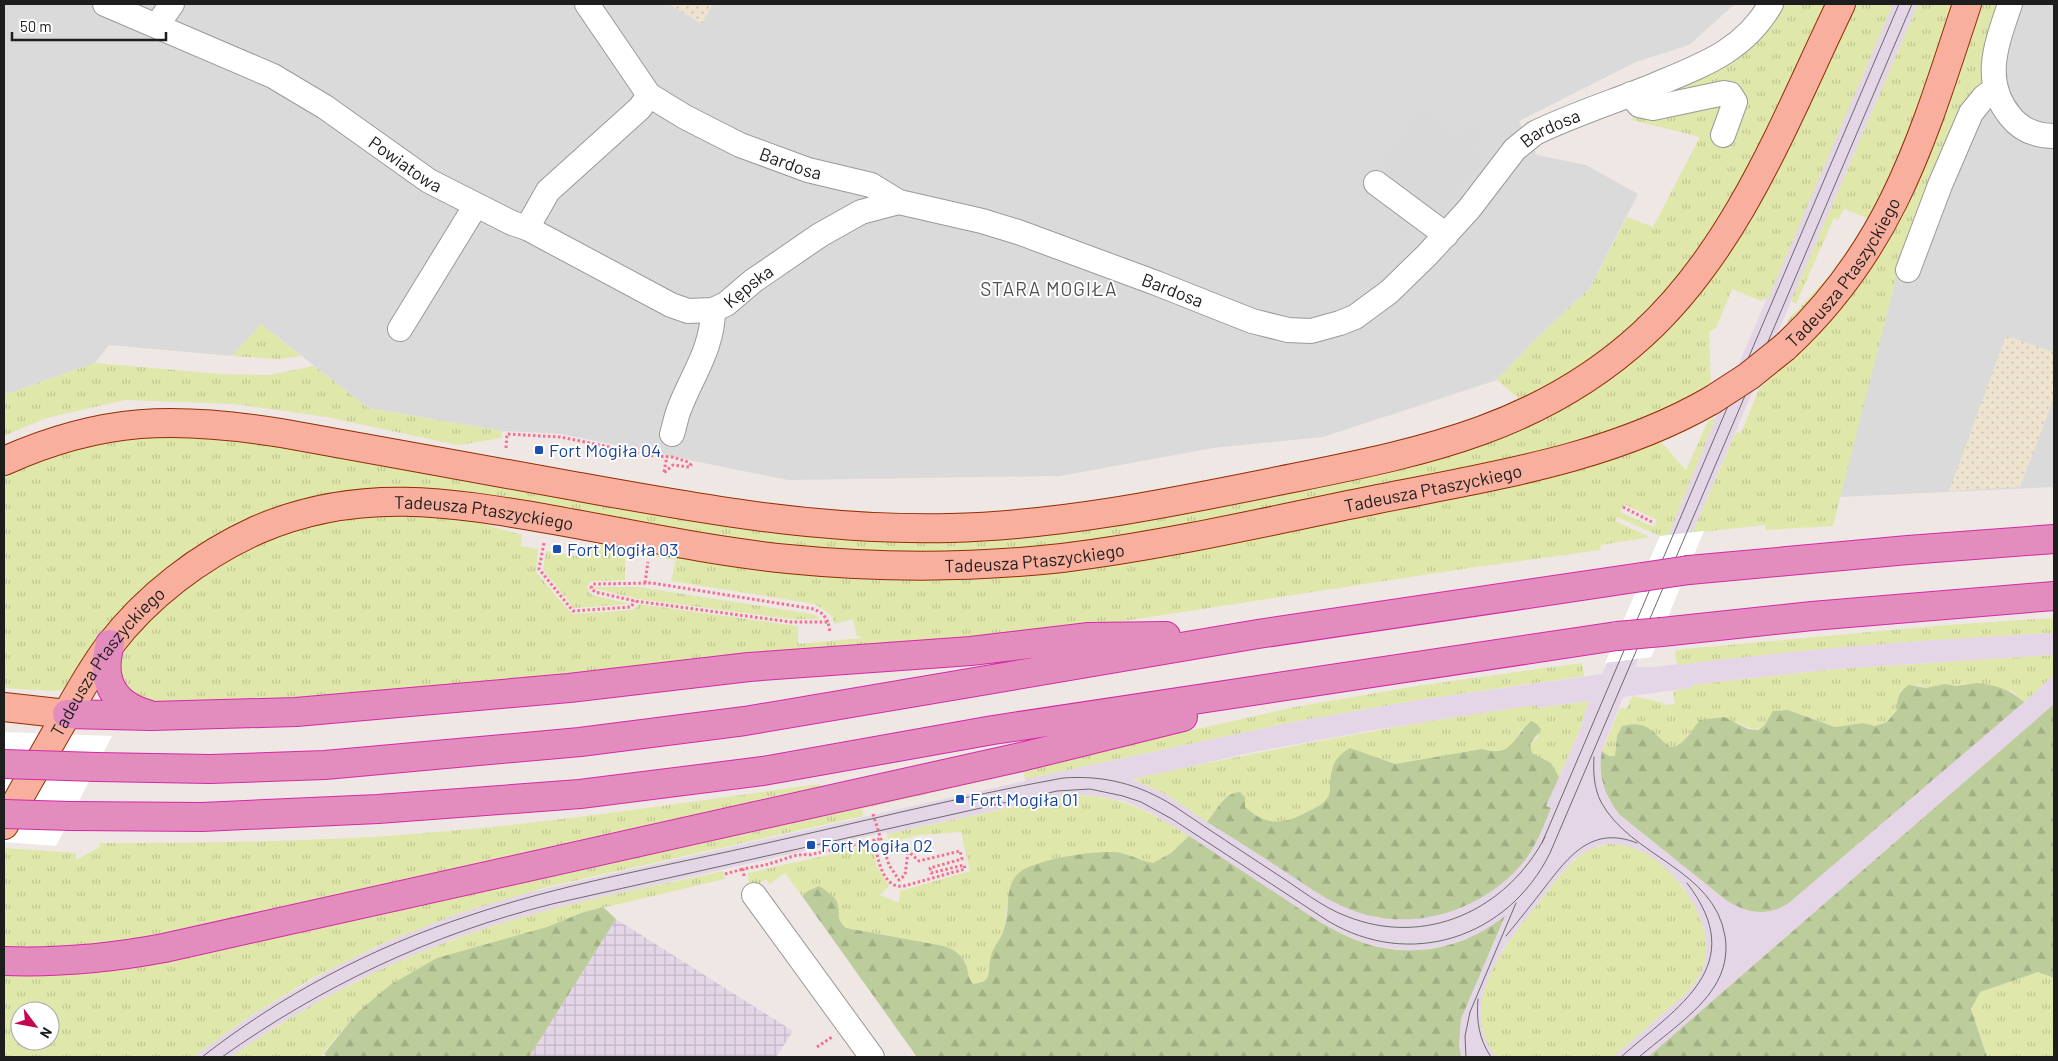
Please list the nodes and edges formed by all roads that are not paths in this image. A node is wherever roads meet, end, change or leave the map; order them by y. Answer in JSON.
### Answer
{"nodes":[{"id":1,"x":105,"y":4,"type":"edge"},
{"id":2,"x":172,"y":4,"type":"edge"},
{"id":3,"x":587,"y":4,"type":"edge"},
{"id":4,"x":1771,"y":4,"type":"edge"},
{"id":5,"x":1842,"y":4,"type":"edge"},
{"id":6,"x":1967,"y":4,"type":"edge"},
{"id":7,"x":2010,"y":4,"type":"edge"},
{"id":8,"x":157,"y":25,"type":"junction"},
{"id":9,"x":1995,"y":89,"type":"junction"},
{"id":10,"x":1631,"y":94,"type":"junction"},
{"id":11,"x":650,"y":95,"type":"junction"},
{"id":12,"x":1723,"y":135,"type":"dead end"},
{"id":13,"x":2054,"y":136,"type":"edge"},
{"id":14,"x":1376,"y":183,"type":"dead end"},
{"id":15,"x":899,"y":202,"type":"junction"},
{"id":16,"x":476,"y":205,"type":"junction"},
{"id":17,"x":527,"y":228,"type":"junction"},
{"id":18,"x":1446,"y":235,"type":"junction"},
{"id":19,"x":1908,"y":270,"type":"dead end"},
{"id":20,"x":713,"y":310,"type":"junction"},
{"id":21,"x":400,"y":330,"type":"dead end"},
{"id":22,"x":672,"y":434,"type":"dead end"},
{"id":23,"x":4,"y":461,"type":"edge"},
{"id":24,"x":2054,"y":539,"type":"edge"},
{"id":25,"x":2054,"y":596,"type":"edge"},
{"id":26,"x":1258,"y":634,"type":"junction"},
{"id":27,"x":110,"y":644,"type":"junction"},
{"id":28,"x":1325,"y":680,"type":"junction"},
{"id":29,"x":4,"y":707,"type":"edge"},
{"id":30,"x":67,"y":714,"type":"junction"},
{"id":31,"x":151,"y":716,"type":"junction"},
{"id":32,"x":4,"y":764,"type":"edge"},
{"id":33,"x":4,"y":814,"type":"edge"},
{"id":34,"x":4,"y":825,"type":"edge"},
{"id":35,"x":749,"y":884,"type":"road end"},
{"id":36,"x":4,"y":961,"type":"edge"},
{"id":37,"x":872,"y":1057,"type":"edge"}],
"edges":[{"from":1,"to":8,"type":"street","name":"Powiatowa"},
{"from":2,"to":8,"type":"street"},
{"from":3,"to":11,"type":"street","name":"Bardosa"},
{"from":4,"to":10,"type":"street","name":"Bardosa"},
{"from":5,"to":23,"type":"main road","name":"Tadeusza Ptaszyckiego"},
{"from":6,"to":27,"type":"main road","name":"Tadeusza Ptaszyckiego","bridge":true},
{"from":7,"to":9,"type":"street"},
{"from":8,"to":16,"type":"street","name":"Powiatowa"},
{"from":9,"to":13,"type":"street"},
{"from":9,"to":19,"type":"street"},
{"from":10,"to":12,"type":"street"},
{"from":10,"to":18,"type":"street","name":"Bardosa"},
{"from":11,"to":15,"type":"street","name":"Bardosa"},
{"from":11,"to":17,"type":"street"},
{"from":14,"to":18,"type":"street"},
{"from":15,"to":18,"type":"street","name":"Bardosa"},
{"from":15,"to":20,"type":"street","name":"Kępska"},
{"from":16,"to":17,"type":"street","name":"Powiatowa"},
{"from":16,"to":21,"type":"street"},
{"from":17,"to":20,"type":"street","name":"Powiatowa"},
{"from":20,"to":22,"type":"street","name":"Kępska"},
{"from":24,"to":26,"type":"highway","bridge":true},
{"from":25,"to":28,"type":"highway","bridge":true},
{"from":26,"to":31,"type":"highway"},
{"from":26,"to":32,"type":"highway","bridge":true},
{"from":27,"to":30,"type":"main road","name":"Tadeusza Ptaszyckiego"},
{"from":27,"to":31,"type":"highway"},
{"from":28,"to":33,"type":"highway","bridge":true},
{"from":28,"to":36,"type":"highway"},
{"from":29,"to":30,"type":"main road"},
{"from":30,"to":31,"type":"highway"},
{"from":30,"to":34,"type":"main road","name":"Tadeusza Ptaszyckiego"},
{"from":35,"to":37,"type":"street"}]}
